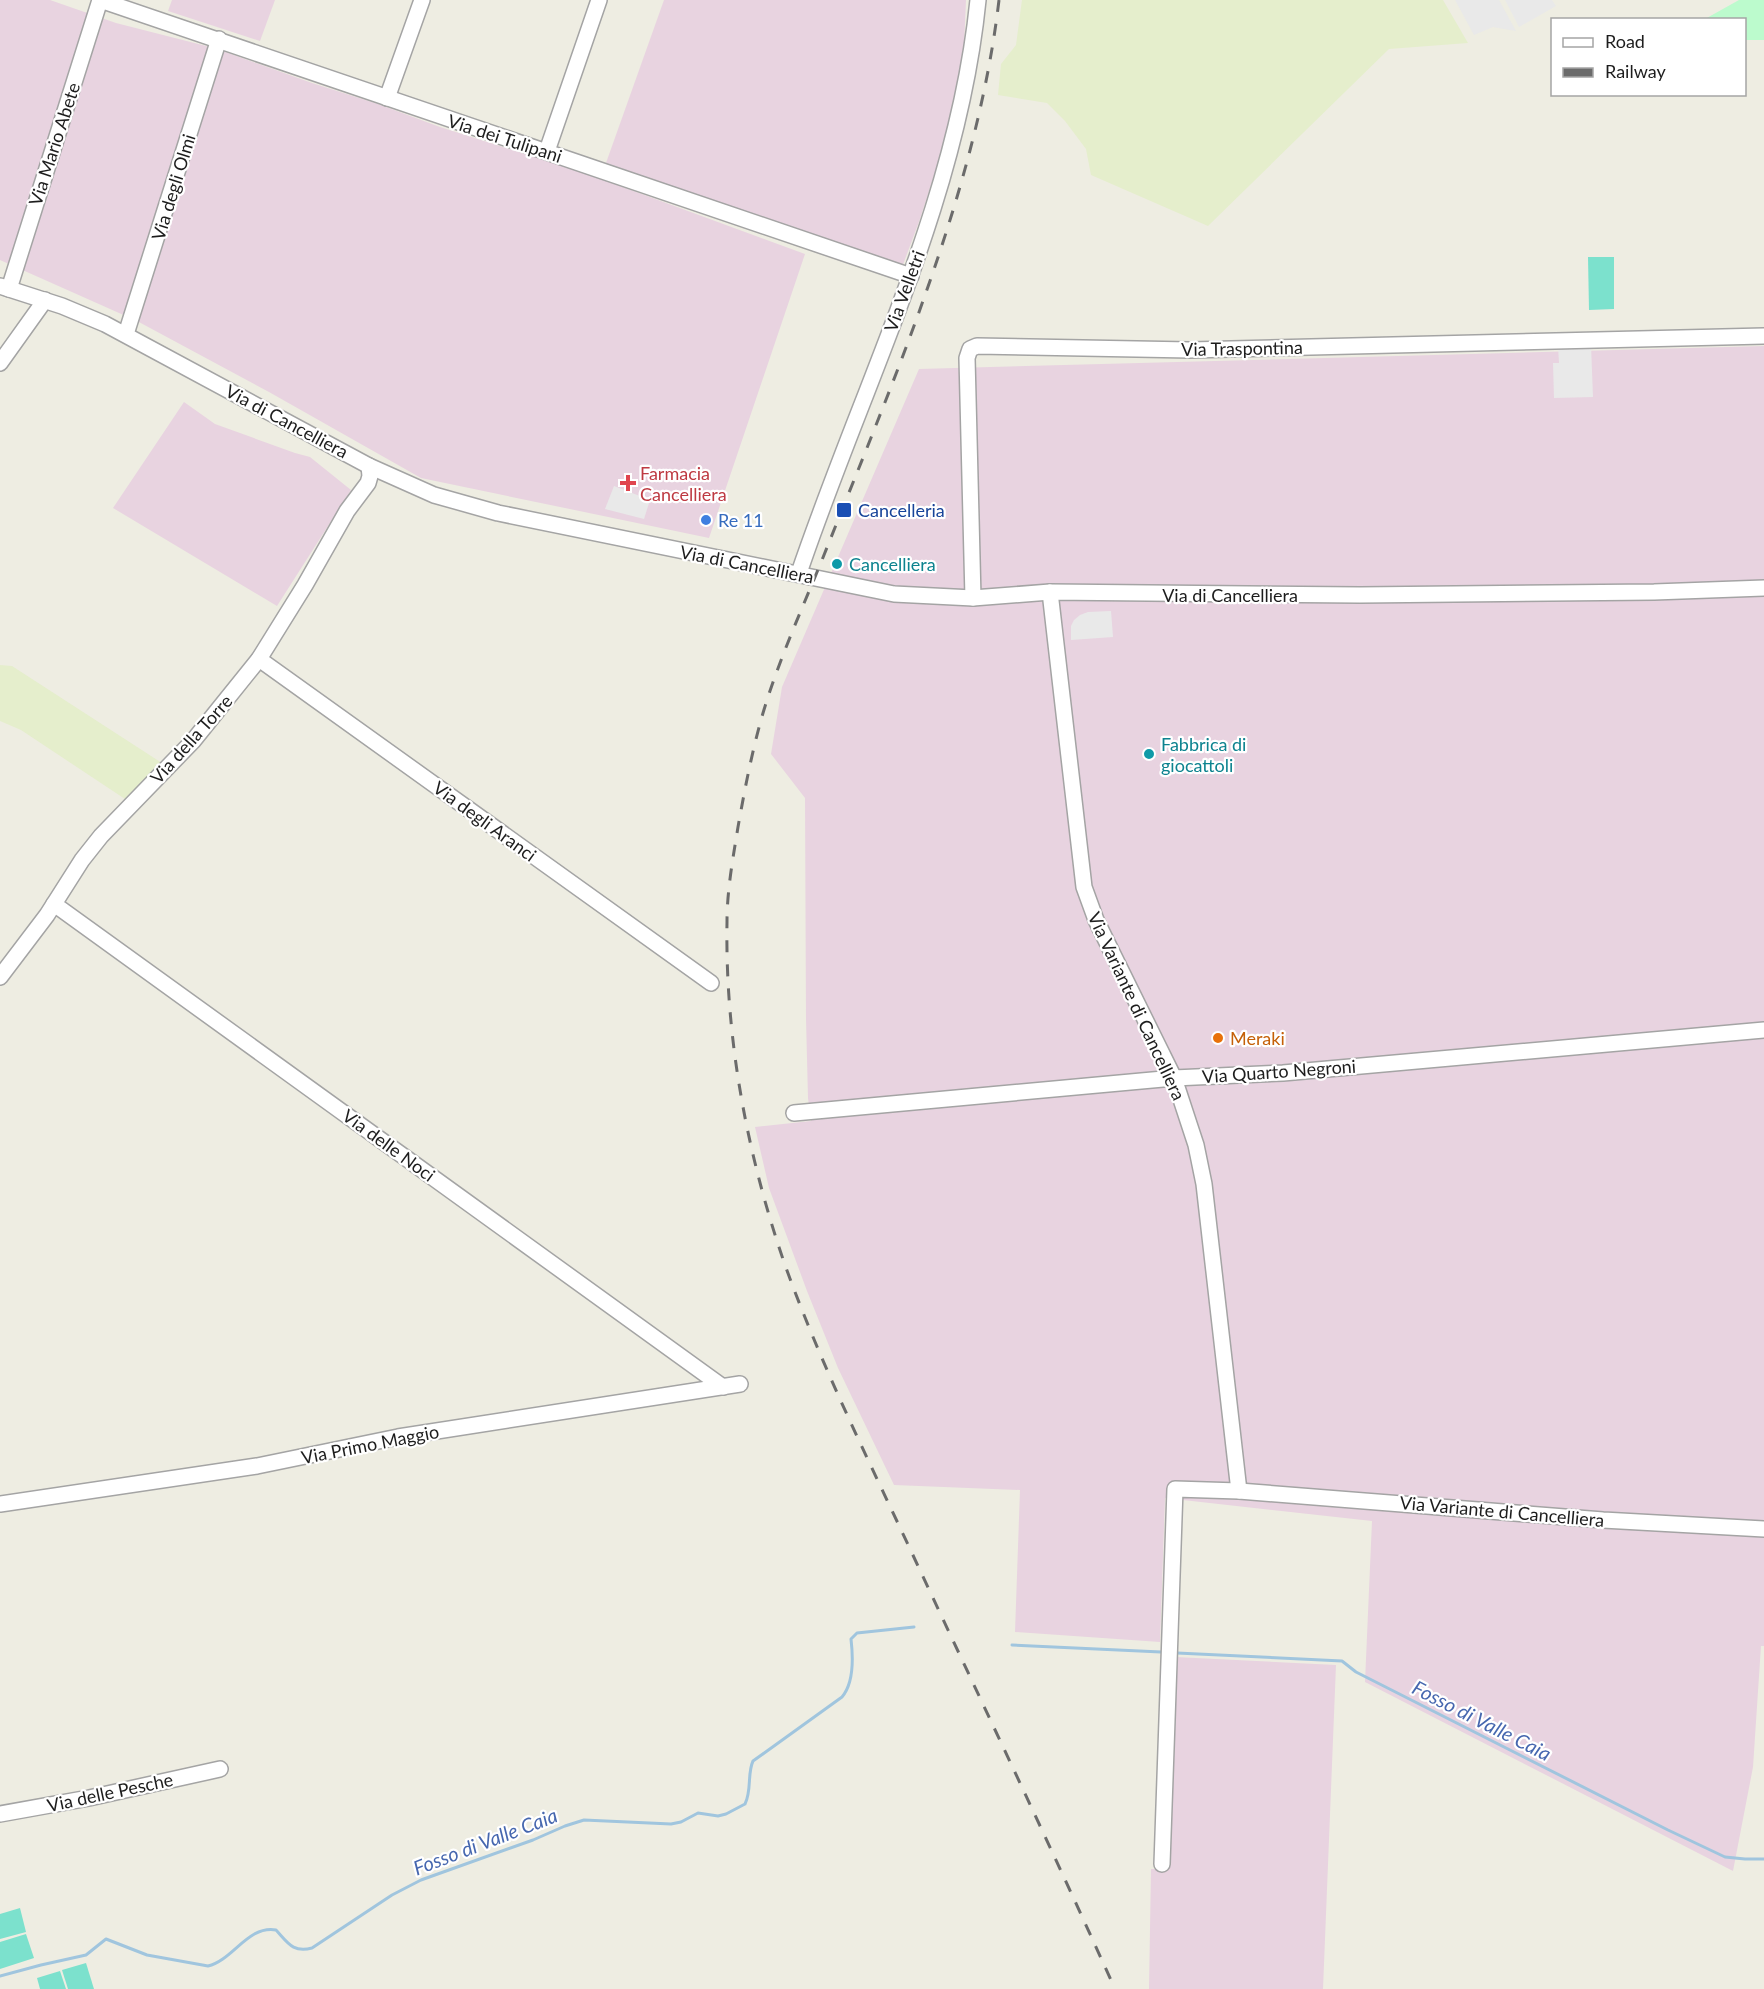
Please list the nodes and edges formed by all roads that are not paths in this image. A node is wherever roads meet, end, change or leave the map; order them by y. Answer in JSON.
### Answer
{"nodes":[{"id":1,"x":100,"y":0,"type":"edge"},
{"id":2,"x":422,"y":0,"type":"edge"},
{"id":3,"x":599,"y":0,"type":"edge"},
{"id":4,"x":978,"y":0,"type":"edge"},
{"id":5,"x":219,"y":39,"type":"junction"},
{"id":6,"x":387,"y":98,"type":"junction"},
{"id":7,"x":547,"y":151,"type":"junction"},
{"id":8,"x":911,"y":276,"type":"junction"},
{"id":9,"x":4,"y":287,"type":"edge"},
{"id":10,"x":45,"y":300,"type":"junction"},
{"id":11,"x":126,"y":334,"type":"junction"},
{"id":12,"x":1764,"y":336,"type":"edge"},
{"id":13,"x":0,"y":363,"type":"edge"},
{"id":14,"x":369,"y":466,"type":"junction"},
{"id":15,"x":399,"y":481,"type":"junction"},
{"id":16,"x":364,"y":489,"type":"junction"},
{"id":17,"x":798,"y":573,"type":"junction"},
{"id":18,"x":1764,"y":588,"type":"edge"},
{"id":19,"x":1050,"y":592,"type":"junction"},
{"id":20,"x":973,"y":598,"type":"junction"},
{"id":21,"x":259,"y":659,"type":"junction"},
{"id":22,"x":54,"y":904,"type":"junction"},
{"id":23,"x":0,"y":976,"type":"edge"},
{"id":24,"x":711,"y":983,"type":"dead end"},
{"id":25,"x":1764,"y":1030,"type":"edge"},
{"id":26,"x":1174,"y":1078,"type":"junction"},
{"id":27,"x":794,"y":1113,"type":"dead end"},
{"id":28,"x":740,"y":1384,"type":"dead end"},
{"id":29,"x":723,"y":1387,"type":"junction"},
{"id":30,"x":1239,"y":1491,"type":"junction"},
{"id":31,"x":0,"y":1504,"type":"edge"},
{"id":32,"x":1764,"y":1528,"type":"edge"},
{"id":33,"x":220,"y":1769,"type":"dead end"},
{"id":34,"x":0,"y":1814,"type":"edge"},
{"id":35,"x":1162,"y":1864,"type":"dead end"}],
"edges":[{"from":1,"to":5,"type":"street","name":"Via dei Tulipani"},
{"from":1,"to":9,"type":"street","name":"Via Mario Abete"},
{"from":2,"to":6,"type":"street"},
{"from":3,"to":7,"type":"street"},
{"from":4,"to":8,"type":"street","name":"Via Velletri"},
{"from":5,"to":6,"type":"street","name":"Via dei Tulipani"},
{"from":5,"to":11,"type":"street","name":"Via degli Olmi"},
{"from":6,"to":7,"type":"street","name":"Via dei Tulipani"},
{"from":7,"to":8,"type":"street","name":"Via dei Tulipani"},
{"from":8,"to":17,"type":"street","name":"Via Velletri"},
{"from":9,"to":10,"type":"street","name":"Via di Cancelliera"},
{"from":10,"to":11,"type":"street","name":"Via di Cancelliera"},
{"from":10,"to":13,"type":"street"},
{"from":11,"to":14,"type":"street","name":"Via di Cancelliera"},
{"from":12,"to":20,"type":"street","name":"Via Traspontina"},
{"from":14,"to":15,"type":"street","name":"Via di Cancelliera"},
{"from":14,"to":16,"type":"street","name":"Via della Torre"},
{"from":15,"to":16,"type":"street"},
{"from":15,"to":17,"type":"street","name":"Via di Cancelliera"},
{"from":16,"to":21,"type":"street","name":"Via della Torre"},
{"from":17,"to":20,"type":"street","name":"Via di Cancelliera"},
{"from":18,"to":19,"type":"street","name":"Via di Cancelliera"},
{"from":19,"to":20,"type":"street","name":"Via di Cancelliera"},
{"from":19,"to":26,"type":"street","name":"Via Variante di Cancelliera"},
{"from":21,"to":22,"type":"street","name":"Via della Torre"},
{"from":21,"to":24,"type":"street","name":"Via degli Aranci"},
{"from":22,"to":23,"type":"street","name":"Via della Torre"},
{"from":22,"to":29,"type":"street","name":"Via delle Noci"},
{"from":25,"to":26,"type":"street","name":"Via Quarto Negroni"},
{"from":26,"to":27,"type":"street","name":"Via Quarto Negroni"},
{"from":26,"to":30,"type":"street","name":"Via Variante di Cancelliera"},
{"from":28,"to":29,"type":"street","name":"Via Primo Maggio"},
{"from":29,"to":31,"type":"street","name":"Via Primo Maggio"},
{"from":30,"to":32,"type":"street","name":"Via Variante di Cancelliera"},
{"from":30,"to":35,"type":"street","name":"Via Variante di Cancelliera"},
{"from":33,"to":34,"type":"street","name":"Via delle Pesche"}]}
